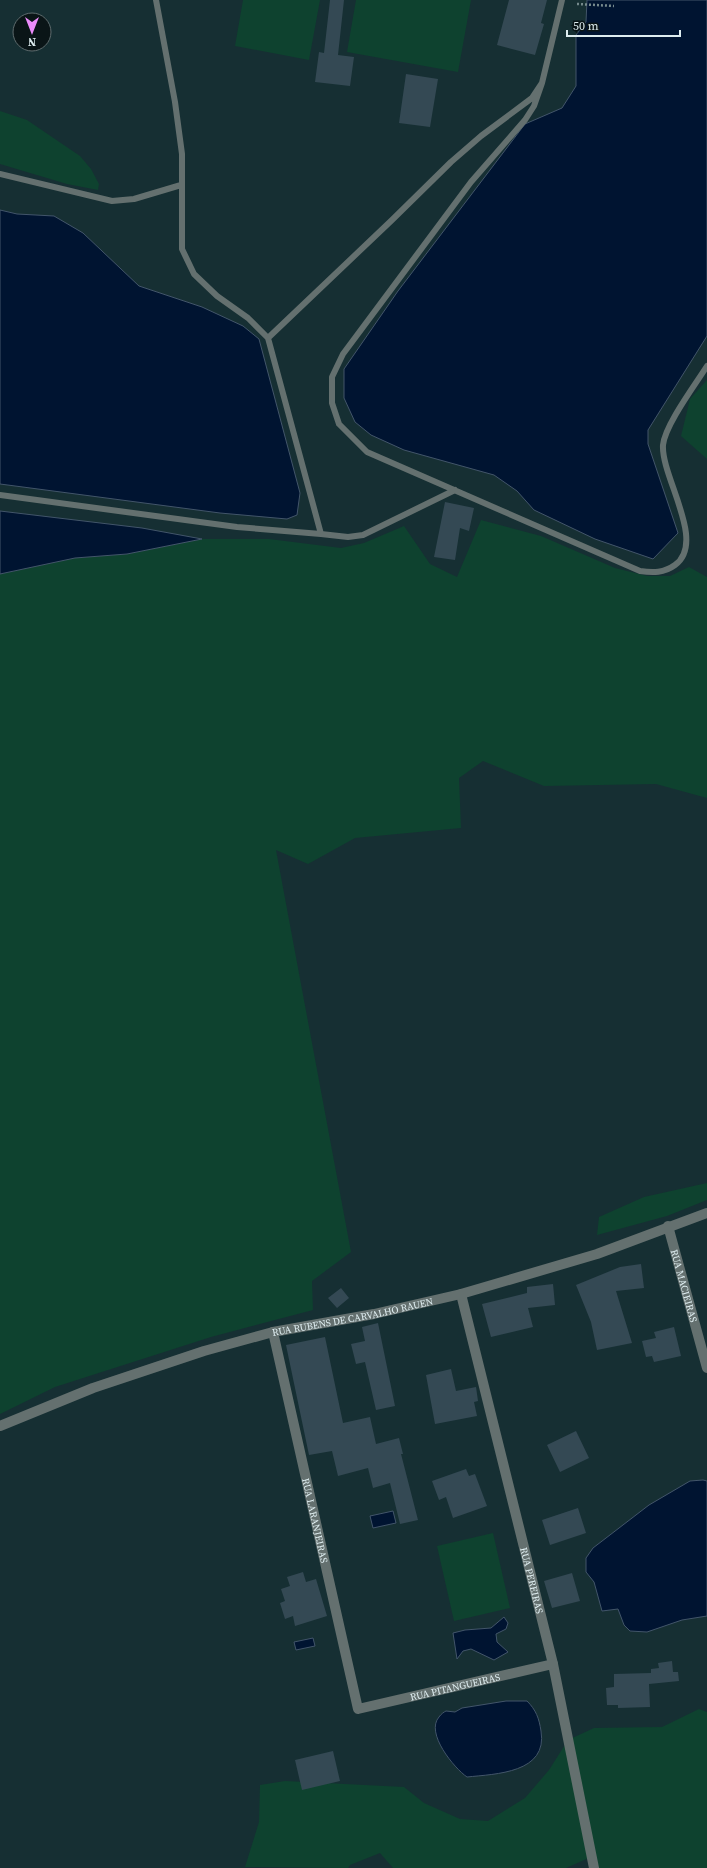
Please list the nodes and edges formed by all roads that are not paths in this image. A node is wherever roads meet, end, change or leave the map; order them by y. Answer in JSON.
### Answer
{"nodes":[{"id":1,"x":156,"y":0,"type":"edge"},
{"id":2,"x":562,"y":0,"type":"edge"},
{"id":3,"x":542,"y":82,"type":"junction"},
{"id":4,"x":0,"y":174,"type":"edge"},
{"id":5,"x":181,"y":185,"type":"junction"},
{"id":6,"x":268,"y":338,"type":"junction"},
{"id":7,"x":707,"y":366,"type":"edge"},
{"id":8,"x":455,"y":490,"type":"junction"},
{"id":9,"x":0,"y":495,"type":"edge"},
{"id":10,"x":321,"y":534,"type":"junction"},
{"id":11,"x":707,"y":1213,"type":"edge"},
{"id":12,"x":668,"y":1226,"type":"junction"},
{"id":13,"x":461,"y":1294,"type":"junction"},
{"id":14,"x":273,"y":1332,"type":"junction"},
{"id":15,"x":707,"y":1368,"type":"edge"},
{"id":16,"x":0,"y":1426,"type":"edge"},
{"id":17,"x":553,"y":1664,"type":"junction"},
{"id":18,"x":358,"y":1709,"type":"joint"},
{"id":19,"x":594,"y":1868,"type":"edge"}],
"edges":[{"from":1,"to":5,"type":"lane"},
{"from":2,"to":3,"type":"lane"},
{"from":3,"to":6,"type":"lane"},
{"from":3,"to":8,"type":"lane"},
{"from":4,"to":5,"type":"lane"},
{"from":5,"to":6,"type":"lane"},
{"from":6,"to":10,"type":"lane"},
{"from":7,"to":8,"type":"lane"},
{"from":8,"to":10,"type":"lane"},
{"from":9,"to":10,"type":"lane"},
{"from":11,"to":12,"type":"street","name":"RUA RUBENS DE CARVALHO RAUEN"},
{"from":12,"to":13,"type":"street","name":"RUA RUBENS DE CARVALHO RAUEN"},
{"from":12,"to":15,"type":"street","name":"RUA MACIEIRAS"},
{"from":13,"to":14,"type":"street","name":"RUA RUBENS DE CARVALHO RAUEN"},
{"from":13,"to":17,"type":"street","name":"RUA PEREIRAS"},
{"from":14,"to":16,"type":"street","name":"RUA RUBENS DE CARVALHO RAUEN"},
{"from":14,"to":18,"type":"street","name":"RUA LARANJEIRAS"},
{"from":17,"to":18,"type":"street","name":"RUA PITANGUEIRAS"},
{"from":17,"to":19,"type":"street","name":"RUA PEREIRAS"}]}
